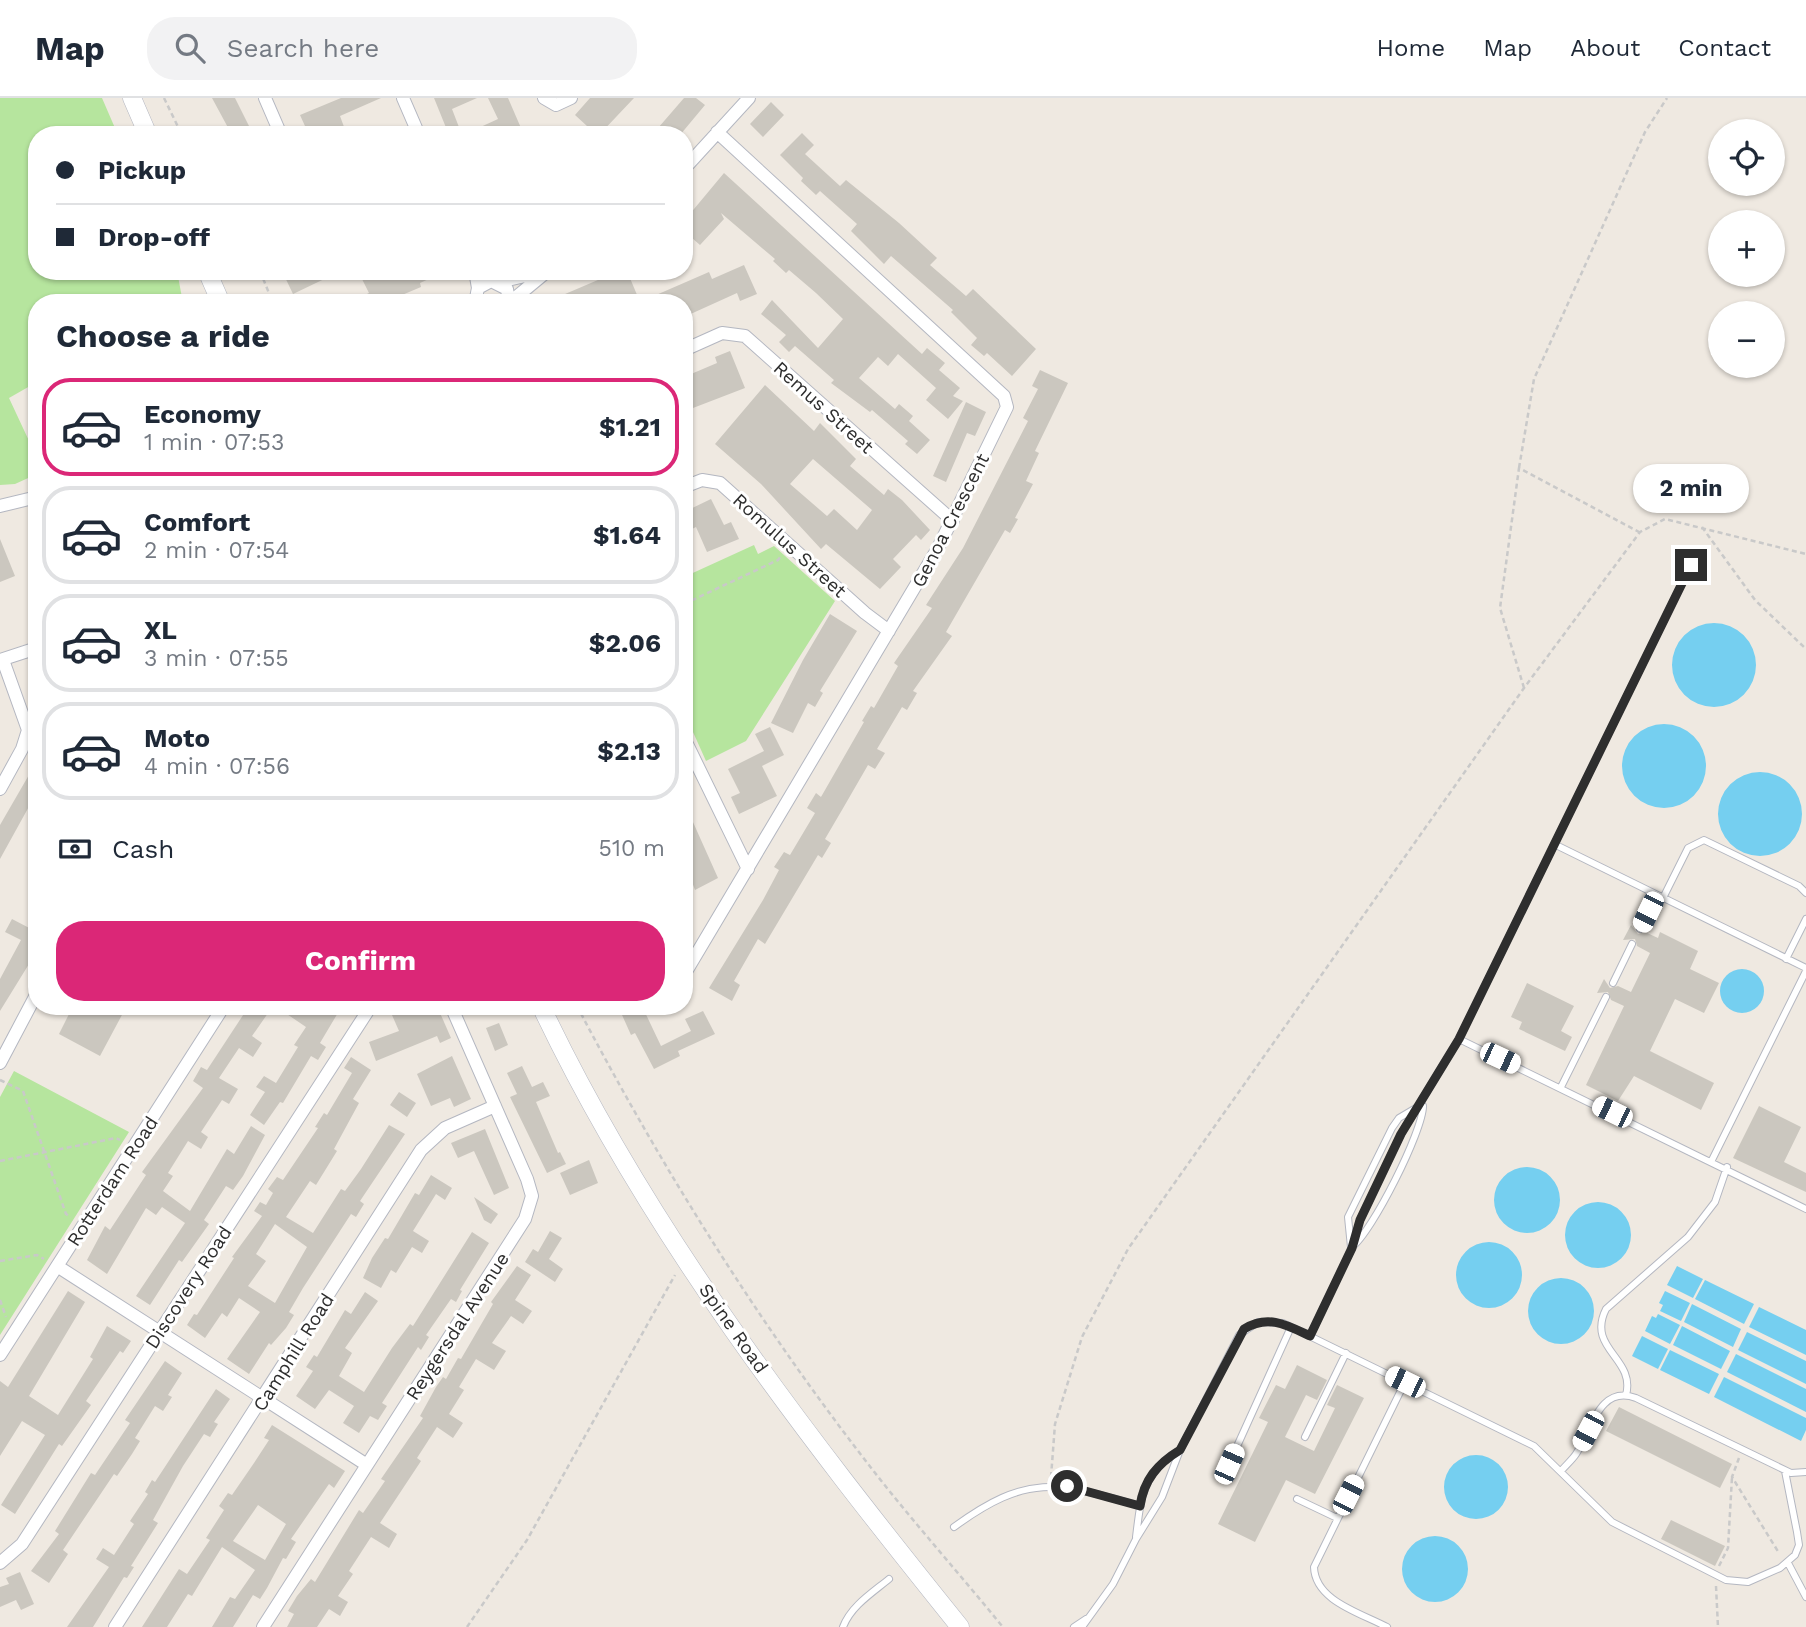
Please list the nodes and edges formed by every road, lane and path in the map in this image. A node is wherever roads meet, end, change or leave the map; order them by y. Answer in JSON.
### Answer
{"nodes":[{"id":1,"x":132,"y":98,"type":"edge"},
{"id":2,"x":164,"y":98,"type":"edge"},
{"id":3,"x":265,"y":98,"type":"edge"},
{"id":4,"x":403,"y":98,"type":"edge"},
{"id":5,"x":544,"y":98,"type":"edge"},
{"id":6,"x":572,"y":98,"type":"edge"},
{"id":7,"x":749,"y":98,"type":"edge"},
{"id":8,"x":1667,"y":98,"type":"edge"},
{"id":9,"x":144,"y":126,"type":"edge"},
{"id":10,"x":178,"y":126,"type":"edge"},
{"id":11,"x":277,"y":126,"type":"edge"},
{"id":12,"x":415,"y":126,"type":"edge"},
{"id":13,"x":717,"y":132,"type":"junction"},
{"id":14,"x":693,"y":159,"type":"edge"},
{"id":15,"x":488,"y":280,"type":"edge"},
{"id":16,"x":493,"y":280,"type":"edge"},
{"id":17,"x":536,"y":280,"type":"edge"},
{"id":18,"x":476,"y":294,"type":"edge"},
{"id":19,"x":508,"y":294,"type":"edge"},
{"id":20,"x":520,"y":294,"type":"edge"},
{"id":21,"x":693,"y":346,"type":"edge"},
{"id":22,"x":1519,"y":468,"type":"junction"},
{"id":23,"x":693,"y":484,"type":"edge"},
{"id":24,"x":28,"y":499,"type":"edge"},
{"id":25,"x":0,"y":506,"type":"edge"},
{"id":26,"x":953,"y":521,"type":"junction"},
{"id":27,"x":1701,"y":526,"type":"junction"},
{"id":28,"x":1640,"y":532,"type":"junction"},
{"id":29,"x":789,"y":544,"type":"junction"},
{"id":30,"x":1806,"y":554,"type":"edge"},
{"id":31,"x":1691,"y":565,"type":"dead end"},
{"id":32,"x":693,"y":600,"type":"edge"},
{"id":33,"x":889,"y":631,"type":"junction"},
{"id":34,"x":1806,"y":649,"type":"edge"},
{"id":35,"x":28,"y":651,"type":"edge"},
{"id":36,"x":2,"y":660,"type":"edge"},
{"id":37,"x":1524,"y":688,"type":"junction"},
{"id":38,"x":693,"y":756,"type":"edge"},
{"id":39,"x":0,"y":789,"type":"edge"},
{"id":40,"x":1554,"y":844,"type":"junction"},
{"id":41,"x":748,"y":869,"type":"junction"},
{"id":42,"x":1806,"y":893,"type":"edge"},
{"id":43,"x":1660,"y":896,"type":"junction"},
{"id":44,"x":1806,"y":919,"type":"edge"},
{"id":45,"x":1640,"y":929,"type":"dead end"},
{"id":46,"x":1632,"y":944,"type":"dead end"},
{"id":47,"x":1786,"y":959,"type":"junction"},
{"id":48,"x":693,"y":960,"type":"edge"},
{"id":49,"x":1806,"y":970,"type":"edge"},
{"id":50,"x":1613,"y":983,"type":"dead end"},
{"id":51,"x":1606,"y":997,"type":"dead end"},
{"id":52,"x":28,"y":1010,"type":"edge"},
{"id":53,"x":218,"y":1015,"type":"edge"},
{"id":54,"x":365,"y":1015,"type":"edge"},
{"id":55,"x":456,"y":1015,"type":"edge"},
{"id":56,"x":546,"y":1015,"type":"edge"},
{"id":57,"x":582,"y":1015,"type":"edge"},
{"id":58,"x":1459,"y":1039,"type":"junction"},
{"id":59,"x":0,"y":1063,"type":"edge"},
{"id":60,"x":0,"y":1080,"type":"edge"},
{"id":61,"x":1561,"y":1087,"type":"junction"},
{"id":62,"x":1422,"y":1104,"type":"junction"},
{"id":63,"x":495,"y":1106,"type":"junction"},
{"id":64,"x":134,"y":1146,"type":"junction"},
{"id":65,"x":45,"y":1154,"type":"junction"},
{"id":66,"x":1712,"y":1160,"type":"junction"},
{"id":67,"x":0,"y":1161,"type":"edge"},
{"id":68,"x":1727,"y":1167,"type":"junction"},
{"id":69,"x":1806,"y":1209,"type":"edge"},
{"id":70,"x":83,"y":1225,"type":"junction"},
{"id":71,"x":1352,"y":1248,"type":"junction"},
{"id":72,"x":0,"y":1261,"type":"edge"},
{"id":73,"x":57,"y":1266,"type":"junction"},
{"id":74,"x":669,"y":1266,"type":"dead end"},
{"id":75,"x":1291,"y":1327,"type":"junction"},
{"id":76,"x":159,"y":1332,"type":"junction"},
{"id":77,"x":1310,"y":1336,"type":"junction"},
{"id":78,"x":1346,"y":1353,"type":"junction"},
{"id":79,"x":0,"y":1355,"type":"edge"},
{"id":80,"x":1405,"y":1382,"type":"junction"},
{"id":81,"x":1626,"y":1395,"type":"junction"},
{"id":82,"x":264,"y":1398,"type":"junction"},
{"id":83,"x":1305,"y":1437,"type":"dead end"},
{"id":84,"x":1180,"y":1450,"type":"junction"},
{"id":85,"x":1742,"y":1450,"type":"junction"},
{"id":86,"x":1229,"y":1464,"type":"dead end"},
{"id":87,"x":368,"y":1465,"type":"junction"},
{"id":88,"x":1561,"y":1471,"type":"junction"},
{"id":89,"x":1785,"y":1471,"type":"junction"},
{"id":90,"x":1806,"y":1472,"type":"edge"},
{"id":91,"x":1732,"y":1477,"type":"junction"},
{"id":92,"x":1051,"y":1485,"type":"junction"},
{"id":93,"x":1297,"y":1499,"type":"dead end"},
{"id":94,"x":1140,"y":1506,"type":"junction"},
{"id":95,"x":1337,"y":1518,"type":"junction"},
{"id":96,"x":954,"y":1527,"type":"dead end"},
{"id":97,"x":1136,"y":1539,"type":"junction"},
{"id":98,"x":0,"y":1563,"type":"edge"},
{"id":99,"x":1788,"y":1563,"type":"junction"},
{"id":100,"x":1715,"y":1575,"type":"junction"},
{"id":101,"x":889,"y":1579,"type":"dead end"},
{"id":102,"x":1806,"y":1597,"type":"edge"},
{"id":103,"x":1091,"y":1616,"type":"junction"},
{"id":104,"x":1002,"y":1626,"type":"edge"},
{"id":105,"x":115,"y":1627,"type":"edge"},
{"id":106,"x":263,"y":1627,"type":"edge"},
{"id":107,"x":467,"y":1627,"type":"edge"},
{"id":108,"x":843,"y":1627,"type":"edge"},
{"id":109,"x":960,"y":1627,"type":"edge"},
{"id":110,"x":1074,"y":1627,"type":"edge"},
{"id":111,"x":1082,"y":1627,"type":"edge"},
{"id":112,"x":1387,"y":1627,"type":"edge"},
{"id":113,"x":1718,"y":1627,"type":"edge"}],
"edges":[{"from":1,"to":9,"type":"main road"},
{"from":2,"to":10,"type":"path"},
{"from":3,"to":11,"type":"street"},
{"from":4,"to":12,"type":"street"},
{"from":5,"to":6,"type":"street"},
{"from":7,"to":13,"type":"street"},
{"from":8,"to":22,"type":"path"},
{"from":13,"to":14,"type":"street"},
{"from":13,"to":26,"type":"street","name":"Genoa Crescent"},
{"from":15,"to":18,"type":"street"},
{"from":16,"to":19,"type":"street"},
{"from":17,"to":20,"type":"street"},
{"from":21,"to":26,"type":"street","name":"Remus Street"},
{"from":22,"to":28,"type":"path"},
{"from":22,"to":37,"type":"path"},
{"from":23,"to":29,"type":"street","name":"Romulus Street"},
{"from":24,"to":25,"type":"street"},
{"from":26,"to":33,"type":"street","name":"Genoa Crescent"},
{"from":27,"to":28,"type":"path"},
{"from":27,"to":30,"type":"path"},
{"from":27,"to":34,"type":"path"},
{"from":28,"to":37,"type":"path"},
{"from":29,"to":32,"type":"path"},
{"from":29,"to":33,"type":"street","name":"Romulus Street"},
{"from":31,"to":40,"type":"lane"},
{"from":33,"to":41,"type":"street","name":"Genoa Crescent"},
{"from":35,"to":36,"type":"street"},
{"from":36,"to":39,"type":"street"},
{"from":37,"to":92,"type":"path"},
{"from":38,"to":41,"type":"street"},
{"from":40,"to":43,"type":"lane"},
{"from":40,"to":58,"type":"lane"},
{"from":41,"to":48,"type":"street","name":"Genoa Crescent"},
{"from":42,"to":43,"type":"lane"},
{"from":43,"to":45,"type":"lane"},
{"from":43,"to":47,"type":"lane"},
{"from":44,"to":47,"type":"lane"},
{"from":46,"to":50,"type":"lane"},
{"from":47,"to":49,"type":"lane"},
{"from":49,"to":66,"type":"lane"},
{"from":51,"to":61,"type":"lane"},
{"from":52,"to":59,"type":"street"},
{"from":53,"to":64,"type":"street","name":"Rotterdam Road"},
{"from":54,"to":76,"type":"street","name":"Discovery Road"},
{"from":55,"to":63,"type":"street","name":"Reygersdal Avenue"},
{"from":56,"to":109,"type":"main road","name":"Spine Road"},
{"from":57,"to":104,"type":"path"},
{"from":58,"to":61,"type":"lane"},
{"from":58,"to":62,"type":"lane"},
{"from":60,"to":65,"type":"path"},
{"from":61,"to":66,"type":"lane"},
{"from":62,"to":71,"type":"lane"},
{"from":62,"to":71,"type":"lane"},
{"from":62,"to":71,"type":"lane"},
{"from":63,"to":82,"type":"street","name":"Camphill Road"},
{"from":63,"to":87,"type":"street","name":"Reygersdal Avenue"},
{"from":64,"to":65,"type":"path"},
{"from":64,"to":70,"type":"street","name":"Rotterdam Road"},
{"from":65,"to":67,"type":"path"},
{"from":65,"to":70,"type":"path"},
{"from":66,"to":68,"type":"lane"},
{"from":68,"to":69,"type":"lane"},
{"from":68,"to":81,"type":"lane"},
{"from":70,"to":73,"type":"street","name":"Rotterdam Road"},
{"from":71,"to":77,"type":"lane"},
{"from":72,"to":73,"type":"path"},
{"from":73,"to":76,"type":"street"},
{"from":73,"to":79,"type":"street","name":"Rotterdam Road"},
{"from":74,"to":107,"type":"path"},
{"from":75,"to":77,"type":"lane"},
{"from":75,"to":84,"type":"lane"},
{"from":75,"to":86,"type":"lane"},
{"from":76,"to":82,"type":"street"},
{"from":76,"to":98,"type":"street","name":"Discovery Road"},
{"from":77,"to":78,"type":"lane"},
{"from":78,"to":80,"type":"lane"},
{"from":78,"to":83,"type":"lane"},
{"from":80,"to":88,"type":"lane"},
{"from":80,"to":95,"type":"lane"},
{"from":81,"to":85,"type":"lane"},
{"from":81,"to":88,"type":"lane"},
{"from":82,"to":87,"type":"street"},
{"from":82,"to":105,"type":"street","name":"Camphill Road"},
{"from":84,"to":94,"type":"lane"},
{"from":84,"to":97,"type":"lane"},
{"from":85,"to":89,"type":"lane"},
{"from":85,"to":91,"type":"path"},
{"from":87,"to":106,"type":"street","name":"Reygersdal Avenue"},
{"from":88,"to":100,"type":"lane"},
{"from":89,"to":90,"type":"lane"},
{"from":89,"to":99,"type":"lane"},
{"from":91,"to":99,"type":"path"},
{"from":91,"to":100,"type":"path"},
{"from":92,"to":94,"type":"lane"},
{"from":92,"to":96,"type":"lane"},
{"from":93,"to":95,"type":"lane"},
{"from":94,"to":97,"type":"lane"},
{"from":95,"to":112,"type":"lane"},
{"from":97,"to":103,"type":"lane"},
{"from":99,"to":100,"type":"lane"},
{"from":99,"to":102,"type":"lane"},
{"from":100,"to":113,"type":"path"},
{"from":101,"to":108,"type":"lane"},
{"from":103,"to":110,"type":"lane"},
{"from":103,"to":111,"type":"lane"}]}
